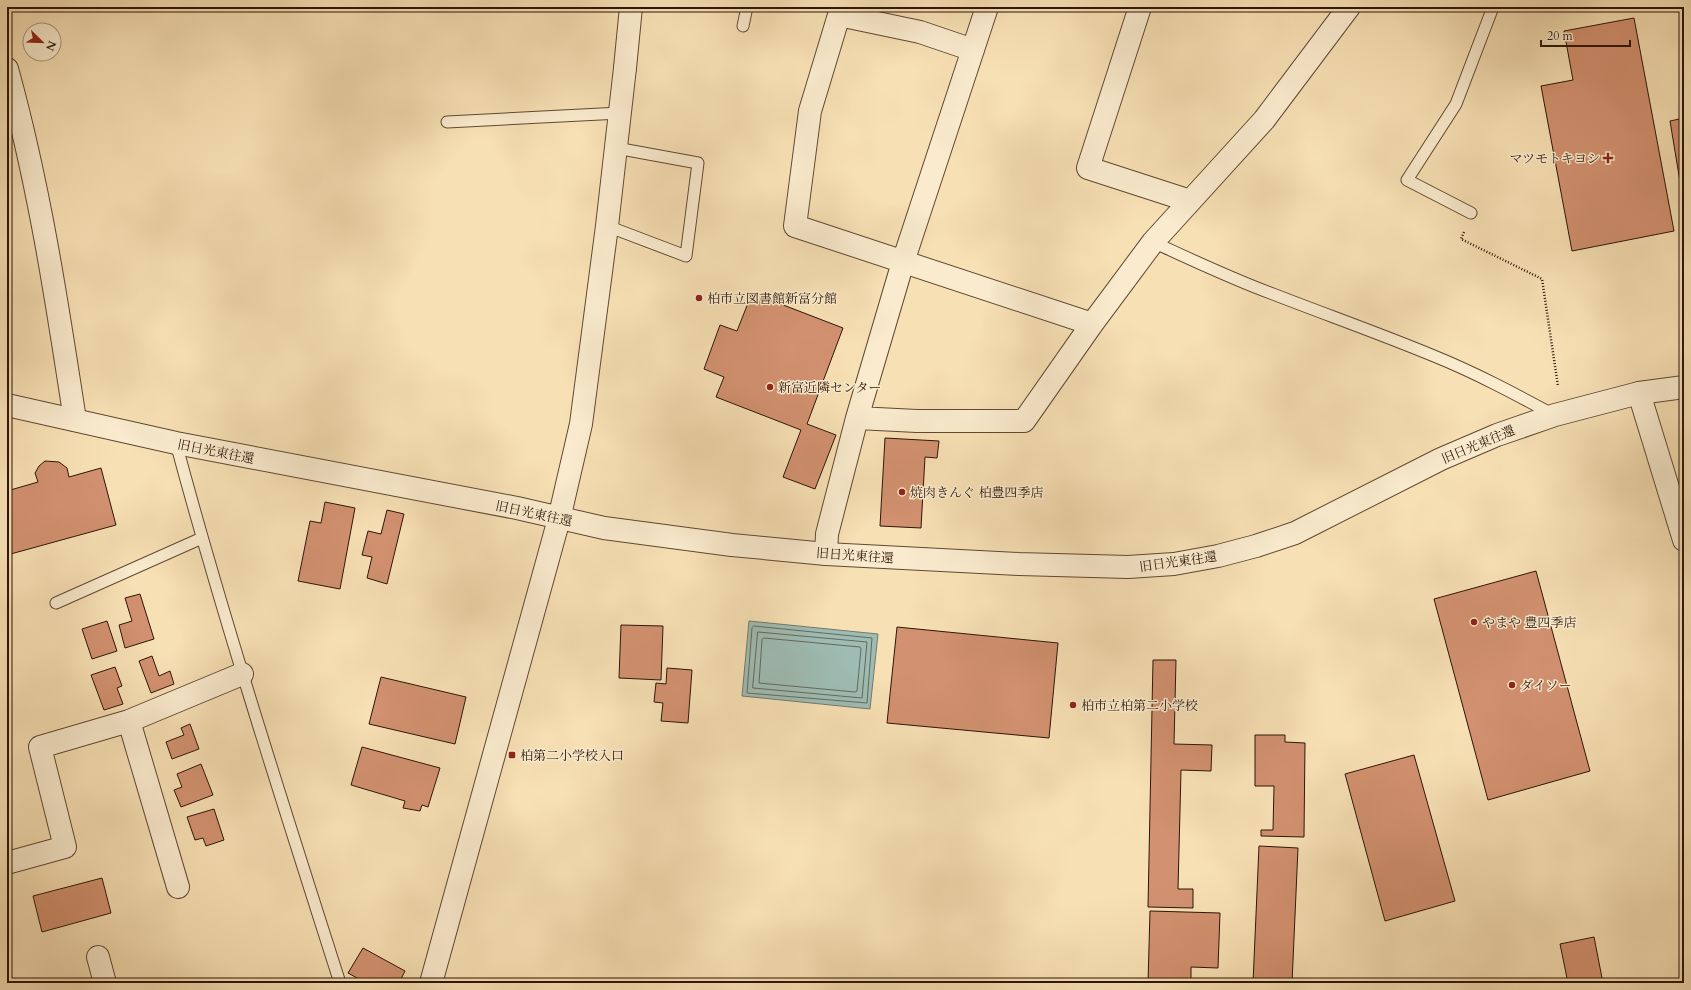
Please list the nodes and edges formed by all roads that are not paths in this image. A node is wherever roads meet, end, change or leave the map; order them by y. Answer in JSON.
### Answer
{"nodes":[{"id":1,"x":631,"y":7,"type":"edge"},
{"id":2,"x":747,"y":7,"type":"edge"},
{"id":3,"x":987,"y":7,"type":"edge"},
{"id":4,"x":1140,"y":7,"type":"edge"},
{"id":5,"x":1350,"y":7,"type":"edge"},
{"id":6,"x":1493,"y":7,"type":"edge"},
{"id":7,"x":743,"y":26,"type":"dead end"},
{"id":8,"x":973,"y":50,"type":"junction"},
{"id":9,"x":7,"y":68,"type":"edge"},
{"id":10,"x":620,"y":113,"type":"junction"},
{"id":11,"x":447,"y":122,"type":"dead end"},
{"id":12,"x":616,"y":148,"type":"junction"},
{"id":13,"x":1190,"y":201,"type":"junction"},
{"id":14,"x":1472,"y":213,"type":"road end"},
{"id":15,"x":607,"y":226,"type":"junction"},
{"id":16,"x":1153,"y":242,"type":"junction"},
{"id":17,"x":903,"y":262,"type":"junction"},
{"id":18,"x":1092,"y":324,"type":"junction"},
{"id":19,"x":1684,"y":387,"type":"edge"},
{"id":20,"x":1639,"y":393,"type":"junction"},
{"id":21,"x":7,"y":404,"type":"edge"},
{"id":22,"x":1555,"y":415,"type":"junction"},
{"id":23,"x":857,"y":418,"type":"junction"},
{"id":24,"x":75,"y":420,"type":"junction"},
{"id":25,"x":176,"y":443,"type":"junction"},
{"id":26,"x":560,"y":519,"type":"junction"},
{"id":27,"x":202,"y":538,"type":"junction"},
{"id":28,"x":1684,"y":540,"type":"edge"},
{"id":29,"x":826,"y":554,"type":"junction"},
{"id":30,"x":56,"y":603,"type":"dead end"},
{"id":31,"x":242,"y":674,"type":"junction"},
{"id":32,"x":129,"y":721,"type":"junction"},
{"id":33,"x":7,"y":862,"type":"edge"},
{"id":34,"x":178,"y":887,"type":"dead end"},
{"id":35,"x":98,"y":957,"type":"dead end"},
{"id":36,"x":105,"y":983,"type":"edge"},
{"id":37,"x":340,"y":983,"type":"edge"},
{"id":38,"x":431,"y":983,"type":"edge"}],
"edges":[{"from":1,"to":10,"type":"street"},
{"from":2,"to":7,"type":"lane"},
{"from":3,"to":8,"type":"street"},
{"from":4,"to":13,"type":"street"},
{"from":5,"to":13,"type":"street"},
{"from":6,"to":14,"type":"lane"},
{"from":8,"to":17,"type":"street"},
{"from":8,"to":17,"type":"street"},
{"from":9,"to":24,"type":"street"},
{"from":10,"to":11,"type":"lane"},
{"from":10,"to":12,"type":"street"},
{"from":12,"to":15,"type":"street"},
{"from":12,"to":15,"type":"lane"},
{"from":13,"to":16,"type":"street"},
{"from":15,"to":26,"type":"street"},
{"from":16,"to":18,"type":"street"},
{"from":16,"to":22,"type":"lane"},
{"from":17,"to":18,"type":"street"},
{"from":17,"to":23,"type":"street"},
{"from":18,"to":23,"type":"street"},
{"from":19,"to":20,"type":"street","name":"旧日光東往還"},
{"from":20,"to":22,"type":"street","name":"旧日光東往還"},
{"from":20,"to":28,"type":"street"},
{"from":21,"to":24,"type":"street","name":"旧日光東往還"},
{"from":22,"to":29,"type":"street","name":"旧日光東往還"},
{"from":23,"to":29,"type":"street"},
{"from":24,"to":25,"type":"street","name":"旧日光東往還"},
{"from":25,"to":26,"type":"street","name":"旧日光東往還"},
{"from":25,"to":27,"type":"lane"},
{"from":26,"to":29,"type":"street","name":"旧日光東往還"},
{"from":26,"to":38,"type":"street"},
{"from":27,"to":30,"type":"lane"},
{"from":27,"to":31,"type":"lane"},
{"from":31,"to":32,"type":"street"},
{"from":31,"to":37,"type":"lane"},
{"from":32,"to":33,"type":"street"},
{"from":32,"to":34,"type":"street"},
{"from":35,"to":36,"type":"street"}]}
